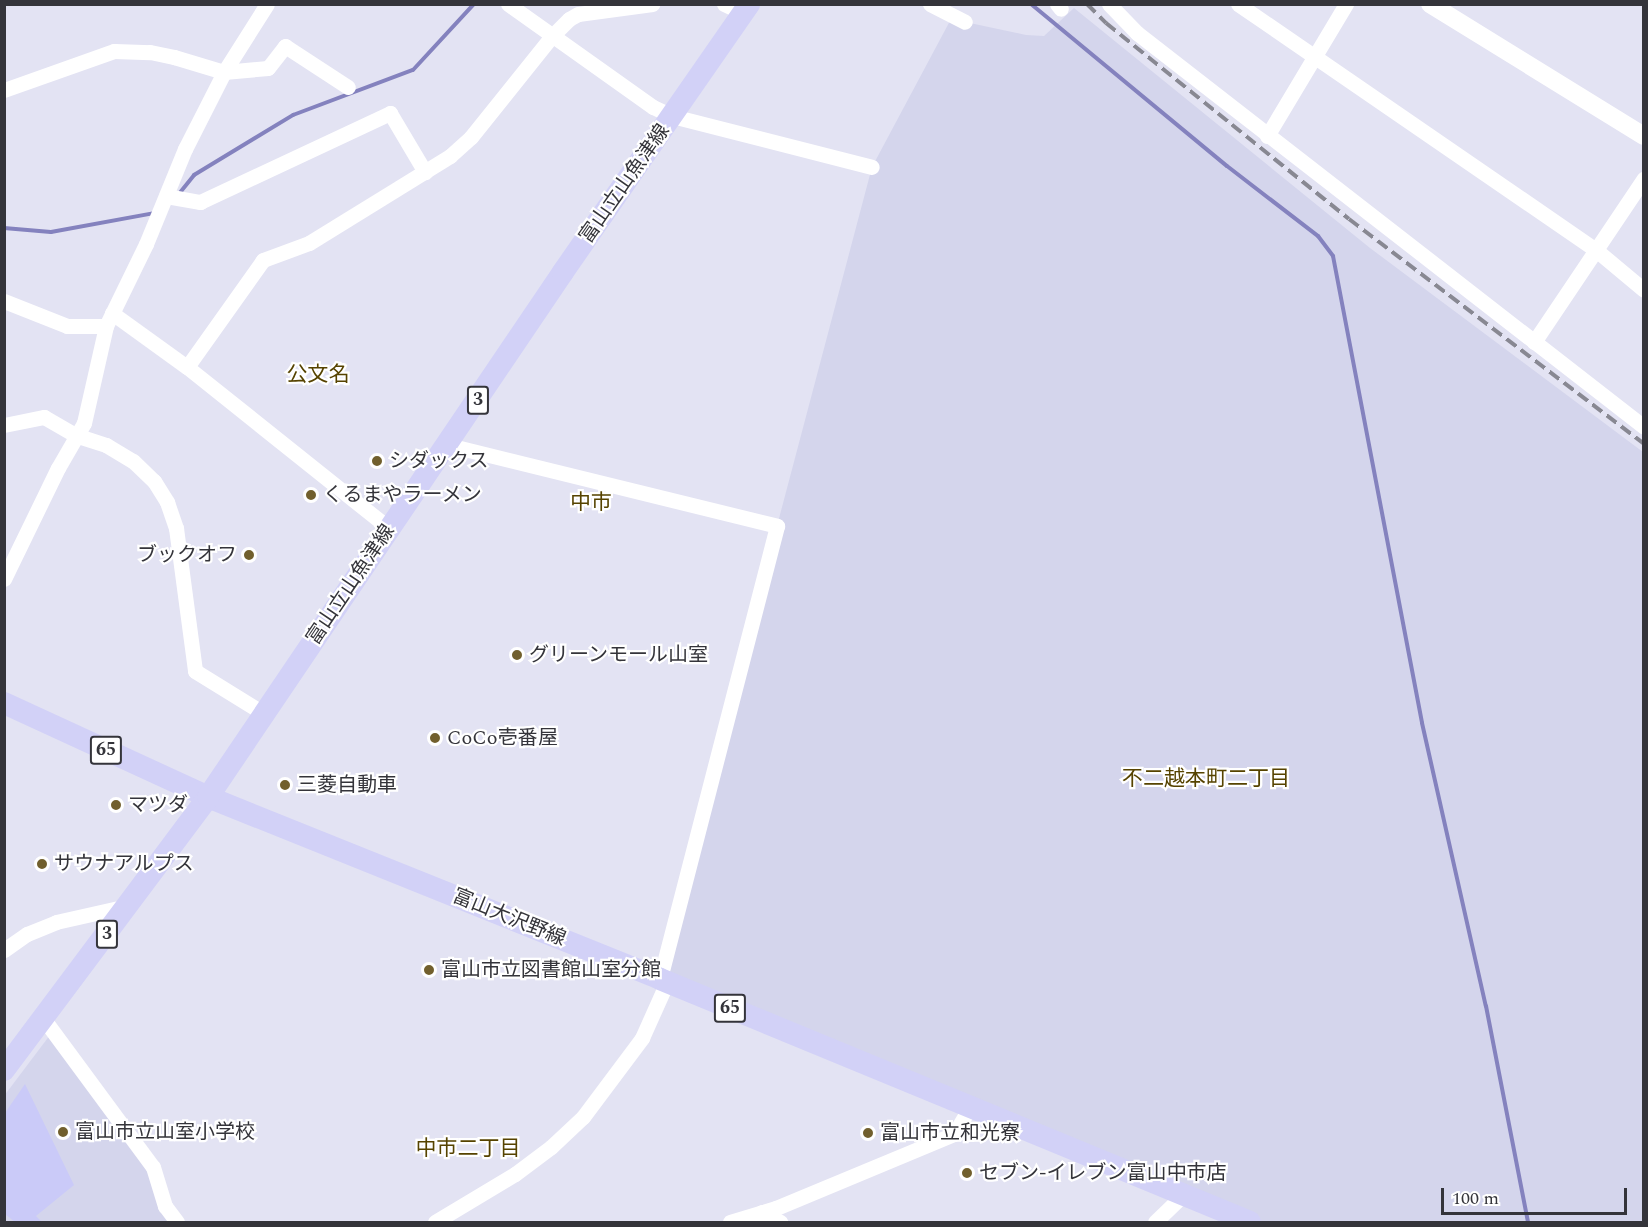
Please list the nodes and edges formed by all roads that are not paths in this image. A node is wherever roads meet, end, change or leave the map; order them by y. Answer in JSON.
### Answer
{"nodes":[{"id":1,"x":267,"y":4,"type":"edge"},
{"id":2,"x":508,"y":4,"type":"edge"},
{"id":3,"x":652,"y":4,"type":"edge"},
{"id":4,"x":930,"y":4,"type":"edge"},
{"id":5,"x":1109,"y":4,"type":"edge"},
{"id":6,"x":1238,"y":4,"type":"edge"},
{"id":7,"x":1346,"y":4,"type":"edge"},
{"id":8,"x":1430,"y":4,"type":"edge"},
{"id":9,"x":739,"y":7,"type":"edge"},
{"id":10,"x":965,"y":22,"type":"dead end"},
{"id":11,"x":551,"y":37,"type":"junction"},
{"id":12,"x":1315,"y":57,"type":"junction"},
{"id":13,"x":224,"y":72,"type":"junction"},
{"id":14,"x":348,"y":87,"type":"dead end"},
{"id":15,"x":4,"y":90,"type":"edge"},
{"id":16,"x":672,"y":116,"type":"junction"},
{"id":17,"x":1267,"y":136,"type":"junction"},
{"id":18,"x":1644,"y":136,"type":"edge"},
{"id":19,"x":872,"y":167,"type":"dead end"},
{"id":20,"x":425,"y":172,"type":"junction"},
{"id":21,"x":1644,"y":178,"type":"edge"},
{"id":22,"x":166,"y":195,"type":"junction"},
{"id":23,"x":1596,"y":250,"type":"junction"},
{"id":24,"x":1644,"y":290,"type":"edge"},
{"id":25,"x":4,"y":301,"type":"edge"},
{"id":26,"x":109,"y":319,"type":"junction"},
{"id":27,"x":1534,"y":342,"type":"junction"},
{"id":28,"x":187,"y":367,"type":"junction"},
{"id":29,"x":4,"y":425,"type":"edge"},
{"id":30,"x":1644,"y":427,"type":"edge"},
{"id":31,"x":75,"y":435,"type":"junction"},
{"id":32,"x":448,"y":445,"type":"junction"},
{"id":33,"x":390,"y":528,"type":"junction"},
{"id":34,"x":4,"y":579,"type":"edge"},
{"id":35,"x":4,"y":703,"type":"edge"},
{"id":36,"x":263,"y":713,"type":"junction"},
{"id":37,"x":208,"y":798,"type":"junction"},
{"id":38,"x":128,"y":906,"type":"junction"},
{"id":39,"x":4,"y":950,"type":"edge"},
{"id":40,"x":663,"y":980,"type":"junction"},
{"id":41,"x":43,"y":1018,"type":"junction"},
{"id":42,"x":4,"y":1070,"type":"edge"},
{"id":43,"x":970,"y":1107,"type":"junction"},
{"id":44,"x":1183,"y":1195,"type":"junction"},
{"id":45,"x":762,"y":1212,"type":"junction"},
{"id":46,"x":177,"y":1222,"type":"edge"},
{"id":47,"x":435,"y":1222,"type":"edge"},
{"id":48,"x":730,"y":1222,"type":"edge"},
{"id":49,"x":780,"y":1222,"type":"edge"},
{"id":50,"x":1155,"y":1222,"type":"edge"},
{"id":51,"x":1250,"y":1222,"type":"edge"}],
"edges":[{"from":1,"to":13,"type":"street"},
{"from":2,"to":11,"type":"street"},
{"from":3,"to":11,"type":"street"},
{"from":4,"to":10,"type":"street"},
{"from":5,"to":17,"type":"street"},
{"from":6,"to":12,"type":"street"},
{"from":7,"to":12,"type":"street"},
{"from":8,"to":18,"type":"street"},
{"from":9,"to":16,"type":"main road","name":"富山立山魚津線","number":"3"},
{"from":11,"to":16,"type":"street"},
{"from":11,"to":20,"type":"street"},
{"from":12,"to":17,"type":"street"},
{"from":12,"to":23,"type":"street"},
{"from":13,"to":14,"type":"street"},
{"from":13,"to":15,"type":"street"},
{"from":13,"to":22,"type":"street"},
{"from":16,"to":19,"type":"street"},
{"from":16,"to":32,"type":"main road","name":"富山立山魚津線","number":"3"},
{"from":17,"to":27,"type":"street"},
{"from":20,"to":22,"type":"street"},
{"from":20,"to":28,"type":"street"},
{"from":21,"to":23,"type":"street"},
{"from":22,"to":26,"type":"street"},
{"from":23,"to":24,"type":"street"},
{"from":23,"to":27,"type":"street"},
{"from":25,"to":26,"type":"street"},
{"from":26,"to":28,"type":"street"},
{"from":26,"to":31,"type":"street"},
{"from":27,"to":30,"type":"street"},
{"from":28,"to":33,"type":"street"},
{"from":29,"to":31,"type":"street"},
{"from":31,"to":34,"type":"street"},
{"from":31,"to":36,"type":"street"},
{"from":32,"to":33,"type":"main road","name":"富山立山魚津線","number":"3"},
{"from":32,"to":40,"type":"street"},
{"from":33,"to":36,"type":"main road","name":"富山立山魚津線","number":"3"},
{"from":35,"to":37,"type":"main road","name":"富山大沢野線","number":"65"},
{"from":36,"to":37,"type":"main road","name":"富山立山魚津線","number":"3"},
{"from":37,"to":38,"type":"main road","name":"富山立山魚津線","number":"3"},
{"from":37,"to":40,"type":"main road","name":"富山大沢野線","number":"65"},
{"from":38,"to":39,"type":"street"},
{"from":38,"to":41,"type":"main road","name":"富山立山魚津線","number":"3"},
{"from":40,"to":43,"type":"main road","name":"富山大沢野線","number":"65"},
{"from":40,"to":47,"type":"street"},
{"from":41,"to":42,"type":"main road","name":"富山立山魚津線","number":"3"},
{"from":41,"to":46,"type":"street"},
{"from":43,"to":44,"type":"main road","name":"富山大沢野線","number":"65"},
{"from":43,"to":45,"type":"street"},
{"from":44,"to":50,"type":"street"},
{"from":44,"to":51,"type":"main road","name":"富山大沢野線","number":"65"},
{"from":45,"to":48,"type":"street"},
{"from":45,"to":49,"type":"street"}]}
